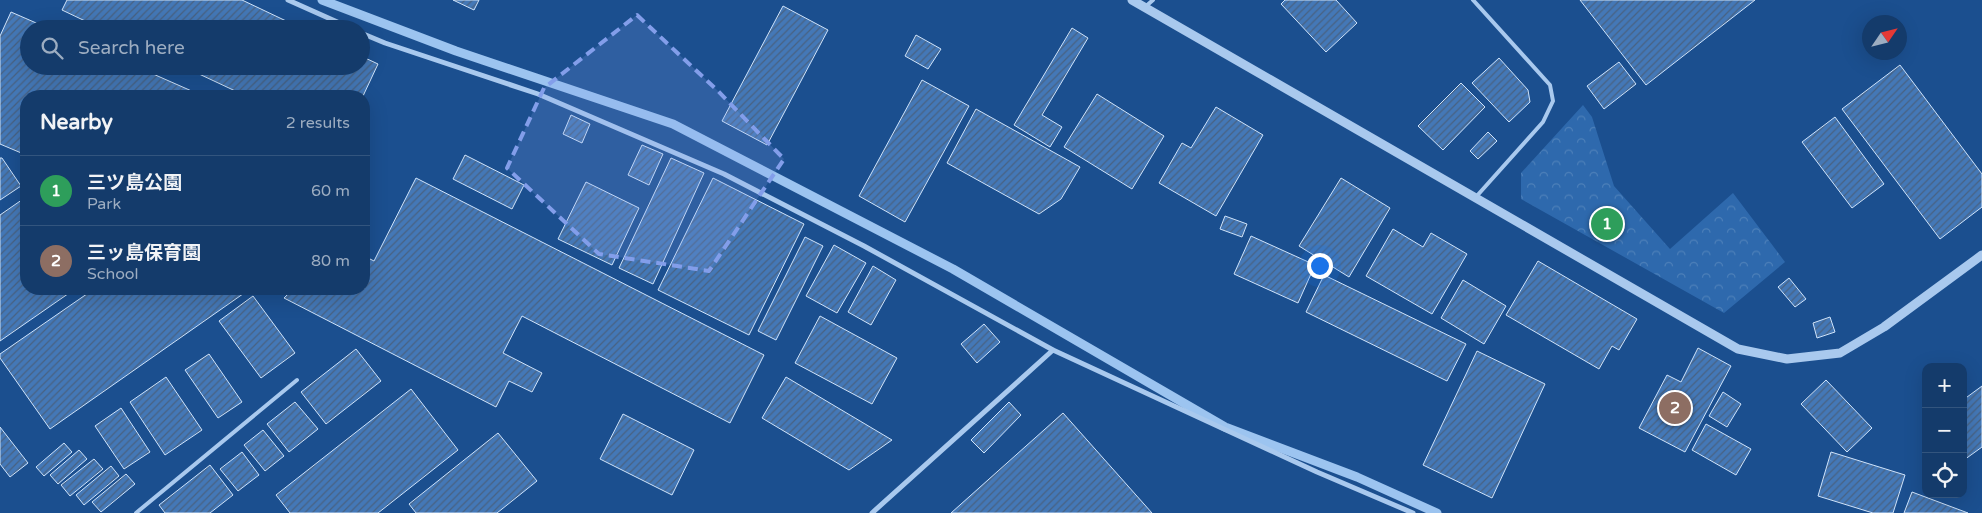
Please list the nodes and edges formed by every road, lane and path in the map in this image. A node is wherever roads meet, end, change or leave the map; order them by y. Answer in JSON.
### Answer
{"nodes":[{"id":1,"x":288,"y":0,"type":"edge"},
{"id":2,"x":1132,"y":0,"type":"edge"},
{"id":3,"x":1153,"y":0,"type":"edge"},
{"id":4,"x":1473,"y":0,"type":"edge"},
{"id":5,"x":1145,"y":7,"type":"junction"},
{"id":6,"x":333,"y":20,"type":"edge"},
{"id":7,"x":370,"y":36,"type":"edge"},
{"id":8,"x":1475,"y":198,"type":"junction"},
{"id":9,"x":1982,"y":255,"type":"edge"},
{"id":10,"x":1053,"y":350,"type":"junction"},
{"id":11,"x":297,"y":380,"type":"dead end"},
{"id":12,"x":136,"y":513,"type":"edge"},
{"id":13,"x":872,"y":513,"type":"edge"},
{"id":14,"x":1413,"y":513,"type":"edge"}],
"edges":[{"from":1,"to":6,"type":"street"},
{"from":2,"to":5,"type":"street"},
{"from":3,"to":5,"type":"lane"},
{"from":4,"to":8,"type":"lane"},
{"from":5,"to":8,"type":"street"},
{"from":7,"to":10,"type":"street"},
{"from":8,"to":9,"type":"street"},
{"from":10,"to":13,"type":"street"},
{"from":10,"to":14,"type":"street"},
{"from":11,"to":12,"type":"lane"}]}
